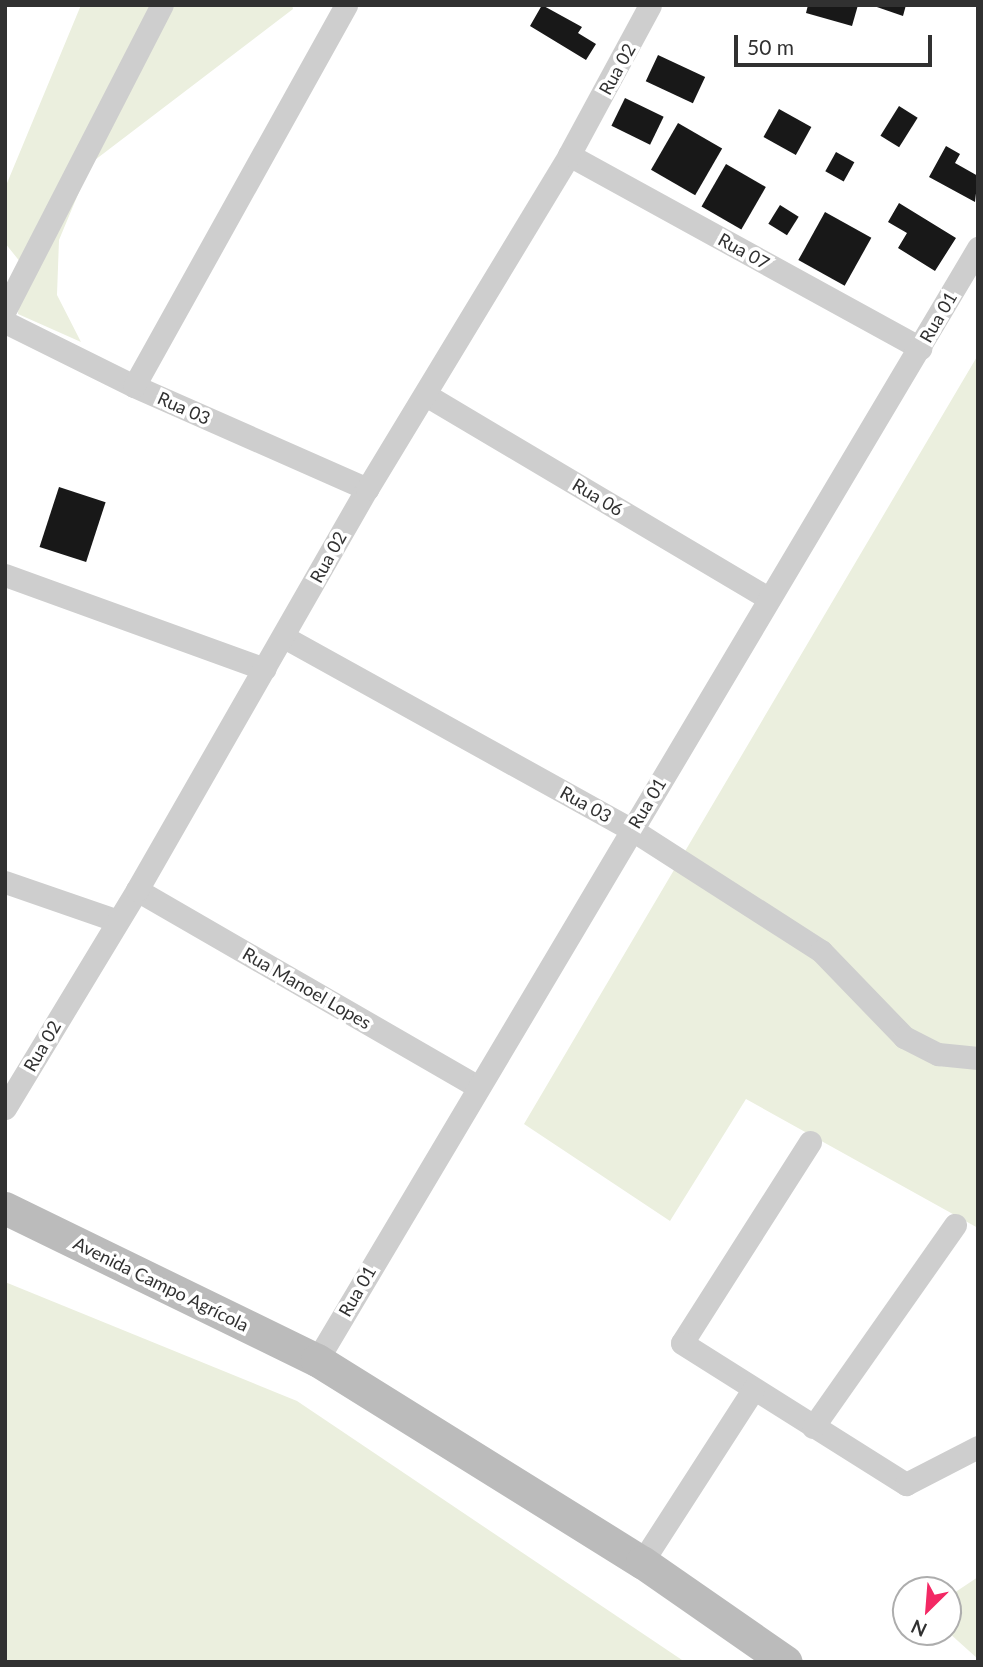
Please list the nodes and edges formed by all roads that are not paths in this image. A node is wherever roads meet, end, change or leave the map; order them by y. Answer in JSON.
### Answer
{"nodes":[{"id":1,"x":162,"y":5,"type":"edge"},
{"id":2,"x":346,"y":5,"type":"edge"},
{"id":3,"x":650,"y":5,"type":"edge"},
{"id":4,"x":569,"y":155,"type":"junction"},
{"id":5,"x":978,"y":248,"type":"edge"},
{"id":6,"x":5,"y":310,"type":"edge"},
{"id":7,"x":5,"y":322,"type":"edge"},
{"id":8,"x":920,"y":348,"type":"junction"},
{"id":9,"x":134,"y":386,"type":"junction"},
{"id":10,"x":426,"y":394,"type":"junction"},
{"id":11,"x":367,"y":489,"type":"junction"},
{"id":12,"x":5,"y":575,"type":"edge"},
{"id":13,"x":769,"y":599,"type":"junction"},
{"id":14,"x":284,"y":638,"type":"junction"},
{"id":15,"x":264,"y":669,"type":"junction"},
{"id":16,"x":631,"y":829,"type":"junction"},
{"id":17,"x":5,"y":882,"type":"edge"},
{"id":18,"x":137,"y":890,"type":"junction"},
{"id":19,"x":115,"y":920,"type":"junction"},
{"id":20,"x":978,"y":1058,"type":"edge"},
{"id":21,"x":478,"y":1087,"type":"junction"},
{"id":22,"x":5,"y":1108,"type":"edge"},
{"id":23,"x":810,"y":1142,"type":"dead end"},
{"id":24,"x":5,"y":1208,"type":"edge"},
{"id":25,"x":955,"y":1225,"type":"dead end"},
{"id":26,"x":317,"y":1360,"type":"junction"},
{"id":27,"x":753,"y":1390,"type":"junction"},
{"id":28,"x":813,"y":1427,"type":"junction"},
{"id":29,"x":978,"y":1447,"type":"edge"},
{"id":30,"x":642,"y":1562,"type":"junction"},
{"id":31,"x":786,"y":1662,"type":"edge"}],
"edges":[{"from":1,"to":6,"type":"street"},
{"from":2,"to":9,"type":"street"},
{"from":3,"to":4,"type":"street","name":"Rua 02"},
{"from":4,"to":8,"type":"street","name":"Rua 07"},
{"from":4,"to":10,"type":"street","name":"Rua 02"},
{"from":5,"to":8,"type":"street","name":"Rua 01"},
{"from":7,"to":9,"type":"street","name":"Rua 03"},
{"from":8,"to":13,"type":"street","name":"Rua 01"},
{"from":9,"to":11,"type":"street","name":"Rua 03"},
{"from":10,"to":11,"type":"street","name":"Rua 02"},
{"from":10,"to":13,"type":"street","name":"Rua 06"},
{"from":11,"to":14,"type":"street","name":"Rua 02"},
{"from":12,"to":15,"type":"street"},
{"from":13,"to":16,"type":"street","name":"Rua 01"},
{"from":14,"to":15,"type":"street","name":"Rua 02"},
{"from":14,"to":16,"type":"street","name":"Rua 03"},
{"from":15,"to":18,"type":"street","name":"Rua 02"},
{"from":16,"to":20,"type":"street","name":"Rua 03"},
{"from":16,"to":21,"type":"street","name":"Rua 01"},
{"from":17,"to":19,"type":"street"},
{"from":18,"to":19,"type":"street","name":"Rua 02"},
{"from":18,"to":21,"type":"street","name":"Rua Manoel Lopes"},
{"from":19,"to":22,"type":"street","name":"Rua 02"},
{"from":21,"to":26,"type":"street","name":"Rua 01"},
{"from":23,"to":27,"type":"street"},
{"from":24,"to":26,"type":"street","name":"Avenida Campo Agrícola"},
{"from":25,"to":28,"type":"street"},
{"from":26,"to":30,"type":"street","name":"Avenida Campo Agrícola"},
{"from":27,"to":28,"type":"street"},
{"from":27,"to":30,"type":"street"},
{"from":28,"to":29,"type":"street"},
{"from":30,"to":31,"type":"street","name":"Avenida Campo Agrícola"}]}
